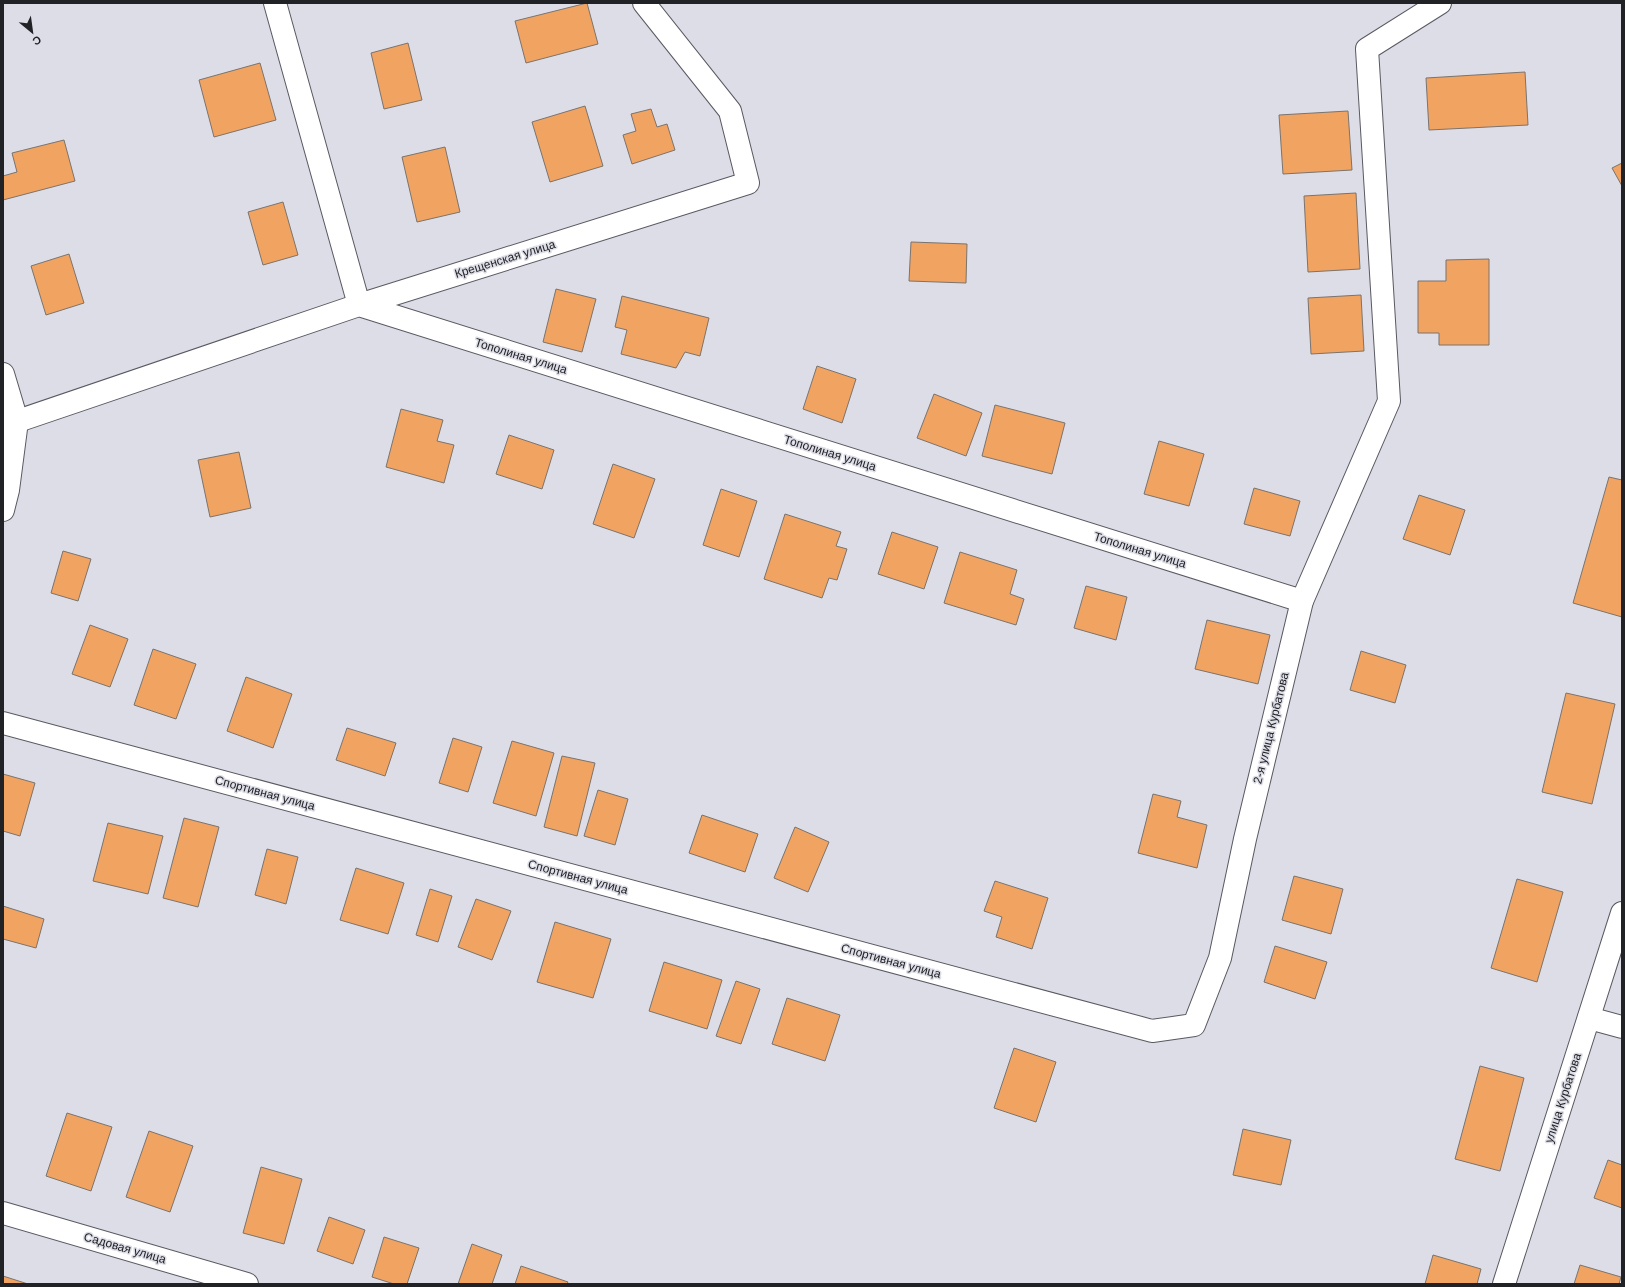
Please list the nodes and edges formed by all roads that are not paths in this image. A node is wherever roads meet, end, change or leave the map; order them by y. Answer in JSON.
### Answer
{"nodes":[{"id":1,"x":275,"y":3,"type":"edge"},
{"id":2,"x":644,"y":3,"type":"edge"},
{"id":3,"x":1440,"y":3,"type":"edge"},
{"id":4,"x":359,"y":305,"type":"junction"},
{"id":5,"x":3,"y":374,"type":"edge"},
{"id":6,"x":10,"y":423,"type":"edge"},
{"id":7,"x":3,"y":510,"type":"edge"},
{"id":8,"x":1302,"y":600,"type":"junction"},
{"id":9,"x":3,"y":723,"type":"edge"},
{"id":10,"x":1622,"y":913,"type":"edge"},
{"id":11,"x":1589,"y":1018,"type":"junction"},
{"id":12,"x":1622,"y":1027,"type":"edge"},
{"id":13,"x":1152,"y":1031,"type":"joint"},
{"id":14,"x":3,"y":1212,"type":"edge"},
{"id":15,"x":247,"y":1284,"type":"edge"},
{"id":16,"x":1504,"y":1284,"type":"edge"}],
"edges":[{"from":1,"to":4,"type":"street"},
{"from":2,"to":4,"type":"street","name":"Крещенская улица"},
{"from":3,"to":8,"type":"street","name":"2-я улица Курбатова"},
{"from":4,"to":6,"type":"street"},
{"from":4,"to":8,"type":"street","name":"Тополиная улица"},
{"from":5,"to":6,"type":"street"},
{"from":6,"to":7,"type":"street"},
{"from":8,"to":13,"type":"street","name":"2-я улица Курбатова"},
{"from":9,"to":13,"type":"street","name":"Спортивная улица"},
{"from":10,"to":11,"type":"street","name":"улица Курбатова"},
{"from":11,"to":12,"type":"street"},
{"from":11,"to":16,"type":"street","name":"улица Курбатова"},
{"from":14,"to":15,"type":"street","name":"Садовая улица"}]}
